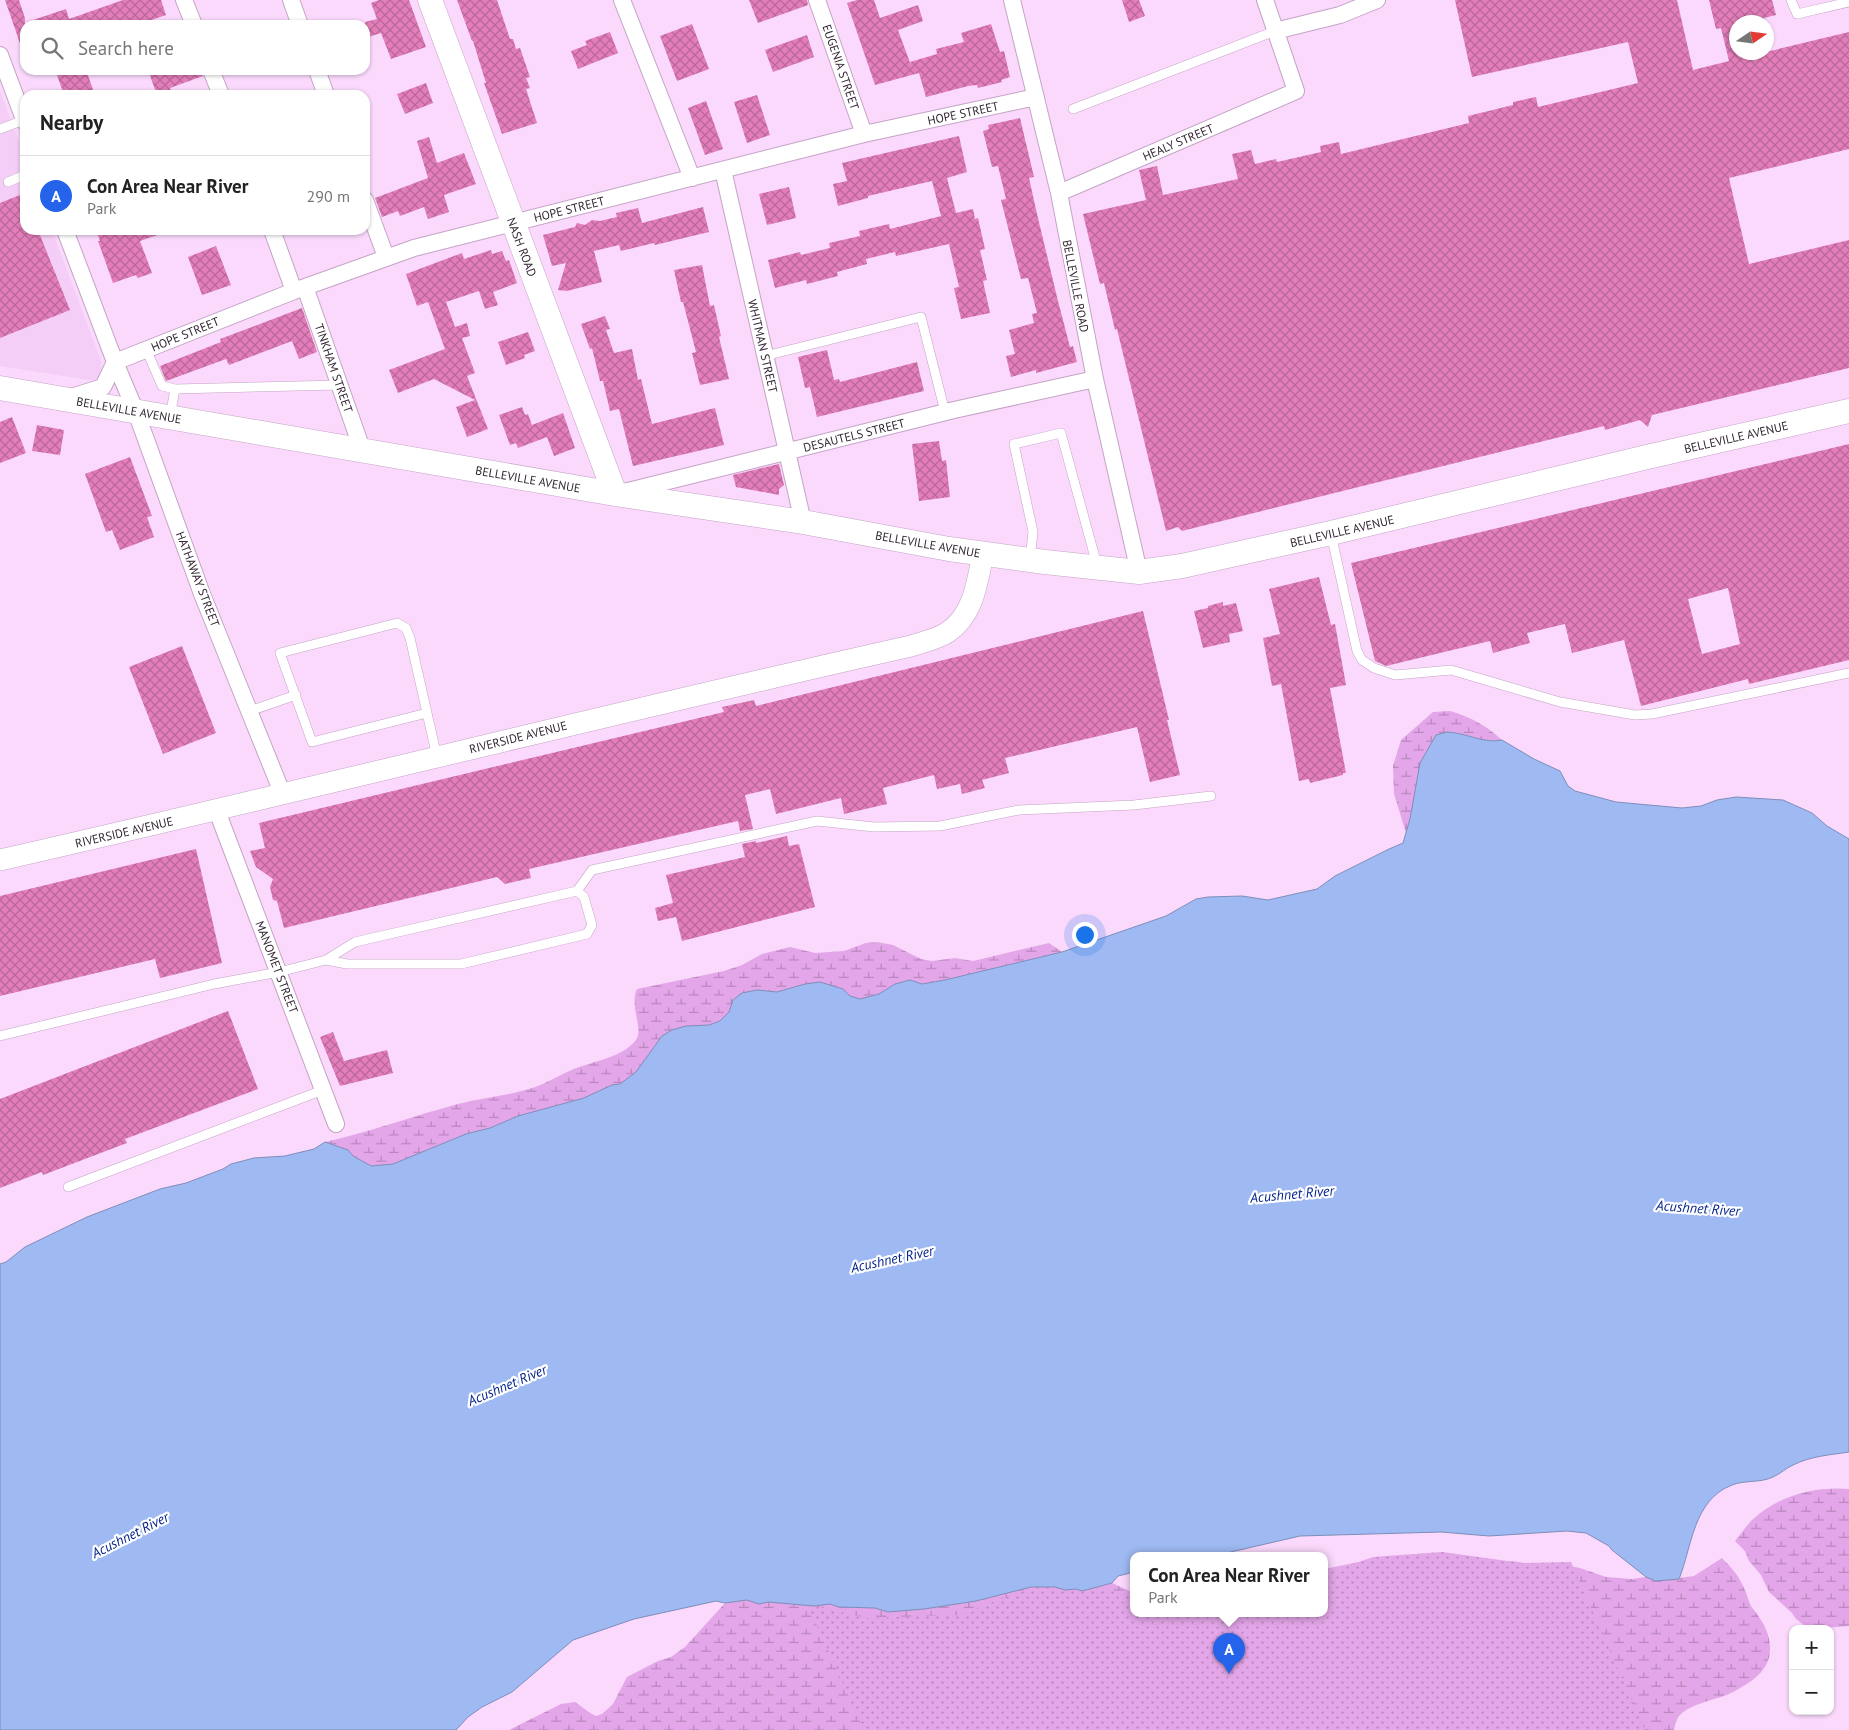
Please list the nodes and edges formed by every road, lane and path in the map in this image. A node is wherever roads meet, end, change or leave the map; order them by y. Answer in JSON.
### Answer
{"nodes":[{"id":1,"x":184,"y":0,"type":"edge"},
{"id":2,"x":291,"y":0,"type":"edge"},
{"id":3,"x":430,"y":0,"type":"edge"},
{"id":4,"x":622,"y":0,"type":"edge"},
{"id":5,"x":818,"y":0,"type":"edge"},
{"id":6,"x":1012,"y":0,"type":"edge"},
{"id":7,"x":1265,"y":0,"type":"edge"},
{"id":8,"x":1378,"y":0,"type":"edge"},
{"id":9,"x":1791,"y":0,"type":"edge"},
{"id":10,"x":1849,"y":2,"type":"edge"},
{"id":11,"x":192,"y":20,"type":"edge"},
{"id":12,"x":298,"y":20,"type":"edge"},
{"id":13,"x":1275,"y":31,"type":"junction"},
{"id":14,"x":0,"y":55,"type":"edge"},
{"id":15,"x":213,"y":75,"type":"edge"},
{"id":16,"x":319,"y":75,"type":"edge"},
{"id":17,"x":219,"y":90,"type":"edge"},
{"id":18,"x":324,"y":90,"type":"edge"},
{"id":19,"x":1036,"y":97,"type":"junction"},
{"id":20,"x":20,"y":108,"type":"edge"},
{"id":21,"x":1073,"y":109,"type":"dead end"},
{"id":22,"x":20,"y":123,"type":"edge"},
{"id":23,"x":0,"y":130,"type":"edge"},
{"id":24,"x":864,"y":134,"type":"junction"},
{"id":25,"x":723,"y":170,"type":"junction"},
{"id":26,"x":20,"y":177,"type":"edge"},
{"id":27,"x":692,"y":178,"type":"junction"},
{"id":28,"x":8,"y":182,"type":"dead end"},
{"id":29,"x":1059,"y":193,"type":"junction"},
{"id":30,"x":370,"y":214,"type":"edge"},
{"id":31,"x":513,"y":224,"type":"junction"},
{"id":32,"x":67,"y":235,"type":"edge"},
{"id":33,"x":274,"y":235,"type":"edge"},
{"id":34,"x":386,"y":257,"type":"junction"},
{"id":35,"x":300,"y":289,"type":"junction"},
{"id":36,"x":146,"y":349,"type":"junction"},
{"id":37,"x":765,"y":356,"type":"junction"},
{"id":38,"x":115,"y":362,"type":"junction"},
{"id":39,"x":1095,"y":379,"type":"junction"},
{"id":40,"x":340,"y":385,"type":"junction"},
{"id":41,"x":0,"y":388,"type":"edge"},
{"id":42,"x":175,"y":389,"type":"junction"},
{"id":43,"x":67,"y":398,"type":"junction"},
{"id":44,"x":1849,"y":411,"type":"edge"},
{"id":45,"x":136,"y":412,"type":"junction"},
{"id":46,"x":945,"y":412,"type":"junction"},
{"id":47,"x":170,"y":417,"type":"junction"},
{"id":48,"x":362,"y":450,"type":"junction"},
{"id":49,"x":787,"y":452,"type":"junction"},
{"id":50,"x":615,"y":494,"type":"junction"},
{"id":51,"x":803,"y":522,"type":"junction"},
{"id":52,"x":1331,"y":534,"type":"junction"},
{"id":53,"x":982,"y":554,"type":"junction"},
{"id":54,"x":1029,"y":560,"type":"junction"},
{"id":55,"x":1097,"y":568,"type":"junction"},
{"id":56,"x":1139,"y":572,"type":"junction"},
{"id":57,"x":1849,"y":673,"type":"edge"},
{"id":58,"x":296,"y":695,"type":"junction"},
{"id":59,"x":250,"y":711,"type":"junction"},
{"id":60,"x":427,"y":713,"type":"junction"},
{"id":61,"x":437,"y":757,"type":"junction"},
{"id":62,"x":283,"y":795,"type":"junction"},
{"id":63,"x":1211,"y":796,"type":"dead end"},
{"id":64,"x":217,"y":811,"type":"junction"},
{"id":65,"x":0,"y":860,"type":"edge"},
{"id":66,"x":577,"y":891,"type":"junction"},
{"id":67,"x":326,"y":960,"type":"junction"},
{"id":68,"x":279,"y":972,"type":"junction"},
{"id":69,"x":0,"y":1036,"type":"edge"},
{"id":70,"x":323,"y":1090,"type":"junction"},
{"id":71,"x":336,"y":1124,"type":"dead end"},
{"id":72,"x":68,"y":1187,"type":"dead end"}],
"edges":[{"from":1,"to":11,"type":"street"},
{"from":2,"to":12,"type":"street"},
{"from":3,"to":31,"type":"main road","name":"NASH ROAD"},
{"from":4,"to":27,"type":"street"},
{"from":5,"to":24,"type":"street","name":"EUGENIA STREET"},
{"from":6,"to":19,"type":"street","name":"BELLEVILLE ROAD"},
{"from":7,"to":13,"type":"street"},
{"from":8,"to":13,"type":"street"},
{"from":9,"to":10,"type":"lane"},
{"from":13,"to":21,"type":"lane"},
{"from":13,"to":29,"type":"street","name":"HEALY STREET"},
{"from":14,"to":20,"type":"street"},
{"from":15,"to":17,"type":"street"},
{"from":16,"to":18,"type":"street"},
{"from":19,"to":24,"type":"street","name":"HOPE STREET"},
{"from":19,"to":29,"type":"street","name":"BELLEVILLE ROAD"},
{"from":22,"to":23,"type":"lane"},
{"from":24,"to":25,"type":"street","name":"HOPE STREET"},
{"from":25,"to":27,"type":"street","name":"HOPE STREET"},
{"from":25,"to":37,"type":"street","name":"WHITMAN STREET"},
{"from":26,"to":28,"type":"lane"},
{"from":27,"to":31,"type":"street","name":"HOPE STREET"},
{"from":29,"to":39,"type":"street","name":"BELLEVILLE ROAD"},
{"from":30,"to":34,"type":"street"},
{"from":31,"to":34,"type":"street","name":"HOPE STREET"},
{"from":31,"to":50,"type":"main road","name":"NASH ROAD"},
{"from":32,"to":38,"type":"street","name":"HATHAWAY STREET"},
{"from":33,"to":35,"type":"street","name":"TINKHAM STREET"},
{"from":34,"to":35,"type":"street","name":"HOPE STREET"},
{"from":35,"to":36,"type":"street","name":"HOPE STREET"},
{"from":35,"to":40,"type":"street","name":"TINKHAM STREET"},
{"from":36,"to":38,"type":"street","name":"HOPE STREET"},
{"from":36,"to":42,"type":"lane"},
{"from":37,"to":46,"type":"lane"},
{"from":37,"to":49,"type":"street","name":"WHITMAN STREET"},
{"from":38,"to":43,"type":"street"},
{"from":38,"to":45,"type":"street","name":"HATHAWAY STREET"},
{"from":39,"to":46,"type":"street","name":"DESAUTELS STREET"},
{"from":39,"to":56,"type":"street","name":"BELLEVILLE ROAD"},
{"from":40,"to":42,"type":"lane"},
{"from":40,"to":48,"type":"street","name":"TINKHAM STREET"},
{"from":41,"to":43,"type":"main road","name":"BELLEVILLE AVENUE"},
{"from":42,"to":47,"type":"lane"},
{"from":43,"to":45,"type":"main road","name":"BELLEVILLE AVENUE"},
{"from":44,"to":52,"type":"main road","name":"BELLEVILLE AVENUE"},
{"from":45,"to":47,"type":"main road","name":"BELLEVILLE AVENUE"},
{"from":45,"to":59,"type":"street","name":"HATHAWAY STREET"},
{"from":46,"to":49,"type":"street","name":"DESAUTELS STREET"},
{"from":47,"to":48,"type":"main road","name":"BELLEVILLE AVENUE"},
{"from":48,"to":50,"type":"main road","name":"BELLEVILLE AVENUE"},
{"from":49,"to":50,"type":"street","name":"DESAUTELS STREET"},
{"from":49,"to":51,"type":"street","name":"WHITMAN STREET"},
{"from":50,"to":51,"type":"main road","name":"BELLEVILLE AVENUE"},
{"from":51,"to":53,"type":"main road","name":"BELLEVILLE AVENUE"},
{"from":52,"to":56,"type":"main road","name":"BELLEVILLE AVENUE"},
{"from":52,"to":57,"type":"lane"},
{"from":53,"to":54,"type":"main road","name":"BELLEVILLE AVENUE"},
{"from":53,"to":61,"type":"street","name":"RIVERSIDE AVENUE"},
{"from":54,"to":55,"type":"main road","name":"BELLEVILLE AVENUE"},
{"from":54,"to":55,"type":"lane"},
{"from":55,"to":56,"type":"main road","name":"BELLEVILLE AVENUE"},
{"from":58,"to":59,"type":"lane"},
{"from":58,"to":60,"type":"lane"},
{"from":58,"to":60,"type":"lane"},
{"from":59,"to":62,"type":"street","name":"HATHAWAY STREET"},
{"from":60,"to":61,"type":"lane"},
{"from":61,"to":62,"type":"street","name":"RIVERSIDE AVENUE"},
{"from":62,"to":64,"type":"street","name":"RIVERSIDE AVENUE"},
{"from":63,"to":66,"type":"lane"},
{"from":64,"to":65,"type":"street","name":"RIVERSIDE AVENUE"},
{"from":64,"to":68,"type":"street","name":"MANOMET STREET"},
{"from":66,"to":67,"type":"lane"},
{"from":66,"to":67,"type":"lane"},
{"from":67,"to":68,"type":"lane"},
{"from":68,"to":69,"type":"lane"},
{"from":68,"to":70,"type":"street","name":"MANOMET STREET"},
{"from":70,"to":71,"type":"street","name":"MANOMET STREET"},
{"from":70,"to":72,"type":"lane"}]}
